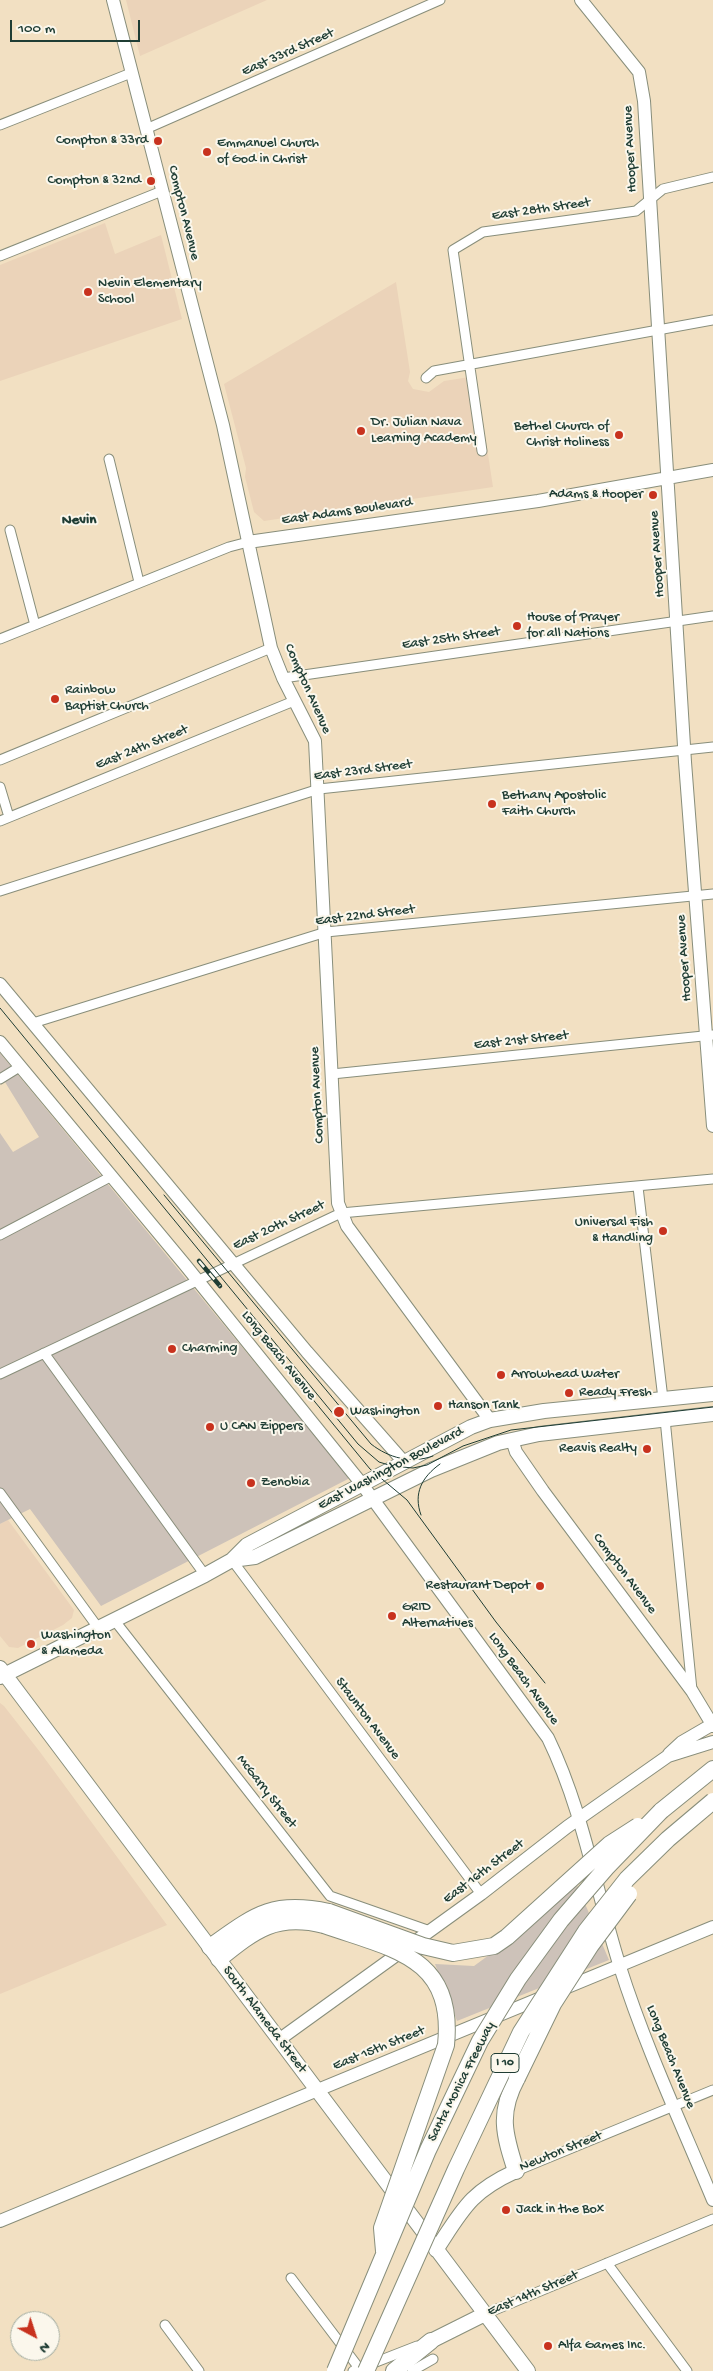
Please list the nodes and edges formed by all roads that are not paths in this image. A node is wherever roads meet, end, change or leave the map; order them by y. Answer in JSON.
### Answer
{"nodes":[{"id":1,"x":113,"y":0,"type":"edge"},
{"id":2,"x":440,"y":0,"type":"edge"},
{"id":3,"x":586,"y":2,"type":"edge"},
{"id":4,"x":132,"y":73,"type":"junction"},
{"id":5,"x":0,"y":125,"type":"edge"},
{"id":6,"x":146,"y":129,"type":"junction"},
{"id":7,"x":713,"y":177,"type":"edge"},
{"id":8,"x":162,"y":191,"type":"junction"},
{"id":9,"x":649,"y":200,"type":"junction"},
{"id":10,"x":0,"y":256,"type":"edge"},
{"id":11,"x":713,"y":320,"type":"edge"},
{"id":12,"x":657,"y":332,"type":"junction"},
{"id":13,"x":470,"y":365,"type":"junction"},
{"id":14,"x":426,"y":378,"type":"dead end"},
{"id":15,"x":482,"y":451,"type":"dead end"},
{"id":16,"x":109,"y":459,"type":"dead end"},
{"id":17,"x":713,"y":470,"type":"edge"},
{"id":18,"x":668,"y":479,"type":"junction"},
{"id":19,"x":10,"y":530,"type":"dead end"},
{"id":20,"x":248,"y":542,"type":"junction"},
{"id":21,"x":139,"y":582,"type":"junction"},
{"id":22,"x":713,"y":616,"type":"edge"},
{"id":23,"x":678,"y":620,"type":"junction"},
{"id":24,"x":35,"y":625,"type":"junction"},
{"id":25,"x":0,"y":639,"type":"edge"},
{"id":26,"x":271,"y":648,"type":"junction"},
{"id":27,"x":282,"y":678,"type":"junction"},
{"id":28,"x":294,"y":701,"type":"junction"},
{"id":29,"x":713,"y":747,"type":"edge"},
{"id":30,"x":684,"y":751,"type":"junction"},
{"id":31,"x":0,"y":760,"type":"edge"},
{"id":32,"x":0,"y":786,"type":"edge"},
{"id":33,"x":319,"y":789,"type":"junction"},
{"id":34,"x":9,"y":816,"type":"junction"},
{"id":35,"x":0,"y":821,"type":"edge"},
{"id":36,"x":0,"y":891,"type":"edge"},
{"id":37,"x":713,"y":894,"type":"edge"},
{"id":38,"x":695,"y":896,"type":"junction"},
{"id":39,"x":326,"y":932,"type":"junction"},
{"id":40,"x":0,"y":984,"type":"edge"},
{"id":41,"x":33,"y":1023,"type":"junction"},
{"id":42,"x":710,"y":1036,"type":"edge"},
{"id":43,"x":0,"y":1042,"type":"edge"},
{"id":44,"x":20,"y":1066,"type":"junction"},
{"id":45,"x":332,"y":1074,"type":"junction"},
{"id":46,"x":0,"y":1079,"type":"edge"},
{"id":47,"x":713,"y":1126,"type":"edge"},
{"id":48,"x":112,"y":1176,"type":"junction"},
{"id":49,"x":713,"y":1179,"type":"edge"},
{"id":50,"x":638,"y":1187,"type":"junction"},
{"id":51,"x":341,"y":1213,"type":"junction"},
{"id":52,"x":0,"y":1234,"type":"edge"},
{"id":53,"x":233,"y":1263,"type":"junction"},
{"id":54,"x":197,"y":1280,"type":"junction"},
{"id":55,"x":44,"y":1353,"type":"junction"},
{"id":56,"x":0,"y":1374,"type":"edge"},
{"id":57,"x":713,"y":1394,"type":"edge"},
{"id":58,"x":663,"y":1399,"type":"junction"},
{"id":59,"x":713,"y":1414,"type":"edge"},
{"id":60,"x":665,"y":1419,"type":"junction"},
{"id":61,"x":490,"y":1420,"type":"junction"},
{"id":62,"x":512,"y":1440,"type":"junction"},
{"id":63,"x":399,"y":1457,"type":"junction"},
{"id":64,"x":361,"y":1484,"type":"junction"},
{"id":65,"x":390,"y":1490,"type":"junction"},
{"id":66,"x":0,"y":1493,"type":"edge"},
{"id":67,"x":372,"y":1499,"type":"junction"},
{"id":68,"x":232,"y":1560,"type":"junction"},
{"id":69,"x":205,"y":1575,"type":"junction"},
{"id":70,"x":115,"y":1621,"type":"junction"},
{"id":71,"x":99,"y":1629,"type":"junction"},
{"id":72,"x":2,"y":1673,"type":"edge"},
{"id":73,"x":692,"y":1690,"type":"junction"},
{"id":74,"x":713,"y":1724,"type":"edge"},
{"id":75,"x":713,"y":1742,"type":"edge"},
{"id":76,"x":668,"y":1756,"type":"junction"},
{"id":77,"x":713,"y":1756,"type":"edge"},
{"id":78,"x":713,"y":1769,"type":"edge"},
{"id":79,"x":713,"y":1801,"type":"edge"},
{"id":80,"x":666,"y":1806,"type":"junction"},
{"id":81,"x":579,"y":1819,"type":"junction"},
{"id":82,"x":481,"y":1894,"type":"junction"},
{"id":83,"x":327,"y":1918,"type":"junction"},
{"id":84,"x":713,"y":1927,"type":"edge"},
{"id":85,"x":430,"y":1931,"type":"junction"},
{"id":86,"x":215,"y":1953,"type":"junction"},
{"id":87,"x":620,"y":1966,"type":"junction"},
{"id":88,"x":280,"y":2039,"type":"junction"},
{"id":89,"x":713,"y":2090,"type":"edge"},
{"id":90,"x":317,"y":2091,"type":"junction"},
{"id":91,"x":673,"y":2106,"type":"junction"},
{"id":92,"x":516,"y":2171,"type":"junction"},
{"id":93,"x":713,"y":2200,"type":"edge"},
{"id":94,"x":713,"y":2219,"type":"edge"},
{"id":95,"x":0,"y":2221,"type":"edge"},
{"id":96,"x":436,"y":2250,"type":"junction"},
{"id":97,"x":384,"y":2253,"type":"junction"},
{"id":98,"x":607,"y":2263,"type":"junction"},
{"id":99,"x":291,"y":2278,"type":"dead end"},
{"id":100,"x":485,"y":2314,"type":"junction"},
{"id":101,"x":165,"y":2326,"type":"dead end"},
{"id":102,"x":431,"y":2340,"type":"junction"},
{"id":103,"x":433,"y":2359,"type":"dead end"},
{"id":104,"x":359,"y":2370,"type":"edge"},
{"id":105,"x":199,"y":2371,"type":"edge"},
{"id":106,"x":335,"y":2371,"type":"edge"},
{"id":107,"x":394,"y":2371,"type":"edge"},
{"id":108,"x":412,"y":2371,"type":"edge"},
{"id":109,"x":528,"y":2371,"type":"edge"},
{"id":110,"x":687,"y":2371,"type":"edge"}],
"edges":[{"from":1,"to":4,"type":"street","name":"Compton Avenue"},
{"from":2,"to":6,"type":"street","name":"East 33rd Street"},
{"from":3,"to":9,"type":"street","name":"Hooper Avenue"},
{"from":4,"to":5,"type":"street"},
{"from":4,"to":6,"type":"street","name":"Compton Avenue"},
{"from":6,"to":8,"type":"street","name":"Compton Avenue"},
{"from":7,"to":9,"type":"street","name":"East 28th Street"},
{"from":8,"to":10,"type":"street"},
{"from":8,"to":20,"type":"street","name":"Compton Avenue"},
{"from":9,"to":12,"type":"street","name":"Hooper Avenue"},
{"from":9,"to":13,"type":"street","name":"East 28th Street"},
{"from":11,"to":12,"type":"street"},
{"from":12,"to":13,"type":"street"},
{"from":12,"to":18,"type":"street","name":"Hooper Avenue"},
{"from":13,"to":14,"type":"street"},
{"from":13,"to":15,"type":"street"},
{"from":16,"to":21,"type":"street"},
{"from":17,"to":18,"type":"street","name":"East Adams Boulevard"},
{"from":18,"to":20,"type":"street","name":"East Adams Boulevard"},
{"from":18,"to":23,"type":"street","name":"Hooper Avenue"},
{"from":19,"to":24,"type":"street"},
{"from":20,"to":21,"type":"street","name":"East Adams Boulevard"},
{"from":20,"to":26,"type":"street","name":"Compton Avenue"},
{"from":21,"to":24,"type":"street","name":"East Adams Boulevard"},
{"from":22,"to":23,"type":"street","name":"East 25th Street"},
{"from":23,"to":27,"type":"street","name":"East 25th Street"},
{"from":23,"to":30,"type":"street","name":"Hooper Avenue"},
{"from":24,"to":25,"type":"street","name":"East Adams Boulevard"},
{"from":26,"to":27,"type":"street","name":"Compton Avenue"},
{"from":26,"to":31,"type":"street"},
{"from":27,"to":28,"type":"street","name":"Compton Avenue"},
{"from":28,"to":33,"type":"street","name":"Compton Avenue"},
{"from":28,"to":34,"type":"street","name":"East 24th Street"},
{"from":29,"to":30,"type":"street","name":"East 23rd Street"},
{"from":30,"to":33,"type":"street","name":"East 23rd Street"},
{"from":30,"to":38,"type":"street","name":"Hooper Avenue"},
{"from":32,"to":34,"type":"street"},
{"from":33,"to":36,"type":"street","name":"East 23rd Street"},
{"from":33,"to":39,"type":"street","name":"Compton Avenue"},
{"from":34,"to":35,"type":"street","name":"East 24th Street"},
{"from":37,"to":38,"type":"street","name":"East 22nd Street"},
{"from":38,"to":39,"type":"street","name":"East 22nd Street"},
{"from":38,"to":42,"type":"street","name":"Hooper Avenue"},
{"from":39,"to":41,"type":"street","name":"East 22nd Street"},
{"from":39,"to":45,"type":"street","name":"Compton Avenue"},
{"from":40,"to":41,"type":"street","name":"Long Beach Avenue"},
{"from":41,"to":53,"type":"street","name":"Long Beach Avenue"},
{"from":42,"to":45,"type":"street","name":"East 21st Street"},
{"from":42,"to":47,"type":"street","name":"Hooper Avenue"},
{"from":43,"to":44,"type":"street","name":"Long Beach Avenue"},
{"from":44,"to":46,"type":"street"},
{"from":44,"to":48,"type":"street","name":"Long Beach Avenue"},
{"from":45,"to":51,"type":"street","name":"Compton Avenue"},
{"from":48,"to":52,"type":"street"},
{"from":48,"to":54,"type":"street","name":"Long Beach Avenue"},
{"from":49,"to":50,"type":"street","name":"East 20th Street"},
{"from":50,"to":51,"type":"street","name":"East 20th Street"},
{"from":50,"to":58,"type":"street"},
{"from":51,"to":53,"type":"street","name":"East 20th Street"},
{"from":51,"to":61,"type":"street","name":"Compton Avenue"},
{"from":53,"to":54,"type":"street","name":"East 20th Street"},
{"from":53,"to":63,"type":"street","name":"Long Beach Avenue"},
{"from":54,"to":55,"type":"street","name":"East 20th Street"},
{"from":54,"to":64,"type":"street","name":"Long Beach Avenue"},
{"from":55,"to":56,"type":"street","name":"East 20th Street"},
{"from":55,"to":69,"type":"street"},
{"from":57,"to":58,"type":"main road","name":"East Washington Boulevard"},
{"from":58,"to":61,"type":"main road","name":"East Washington Boulevard"},
{"from":59,"to":60,"type":"main road","name":"East Washington Boulevard"},
{"from":60,"to":62,"type":"main road","name":"East Washington Boulevard"},
{"from":60,"to":73,"type":"street"},
{"from":61,"to":63,"type":"main road","name":"East Washington Boulevard"},
{"from":62,"to":65,"type":"main road","name":"East Washington Boulevard"},
{"from":62,"to":73,"type":"street","name":"Compton Avenue"},
{"from":63,"to":64,"type":"main road","name":"East Washington Boulevard"},
{"from":63,"to":65,"type":"main road"},
{"from":64,"to":67,"type":"street","name":"Long Beach Avenue"},
{"from":64,"to":68,"type":"main road","name":"East Washington Boulevard"},
{"from":65,"to":67,"type":"main road","name":"East Washington Boulevard"},
{"from":66,"to":71,"type":"street"},
{"from":67,"to":68,"type":"main road","name":"East Washington Boulevard"},
{"from":67,"to":81,"type":"street","name":"Long Beach Avenue"},
{"from":68,"to":69,"type":"main road","name":"East Washington Boulevard"},
{"from":68,"to":82,"type":"street","name":"Staunton Avenue"},
{"from":69,"to":70,"type":"main road","name":"East Washington Boulevard"},
{"from":70,"to":71,"type":"main road","name":"East Washington Boulevard"},
{"from":70,"to":85,"type":"street","name":"McGarry Street"},
{"from":71,"to":72,"type":"main road","name":"East Washington Boulevard"},
{"from":72,"to":86,"type":"main road","name":"South Alameda Street"},
{"from":73,"to":74,"type":"street","name":"Compton Avenue"},
{"from":74,"to":76,"type":"street"},
{"from":75,"to":76,"type":"street","name":"East 16th Street"},
{"from":76,"to":81,"type":"street","name":"East 16th Street"},
{"from":77,"to":80,"type":"highway"},
{"from":78,"to":80,"type":"highway","name":"Santa Monica Freeway","number":"I 10"},
{"from":79,"to":92,"type":"highway","bridge":true},
{"from":79,"to":104,"type":"highway","number":"I 10","bridge":true},
{"from":80,"to":83,"type":"highway","bridge":true},
{"from":80,"to":97,"type":"highway","name":"Santa Monica Freeway","number":"I 10","bridge":true},
{"from":81,"to":82,"type":"street","name":"East 16th Street"},
{"from":81,"to":87,"type":"street","name":"Long Beach Avenue"},
{"from":82,"to":85,"type":"street","name":"East 16th Street"},
{"from":83,"to":86,"type":"highway"},
{"from":83,"to":97,"type":"highway","bridge":true},
{"from":84,"to":87,"type":"street","name":"East 15th Street"},
{"from":85,"to":88,"type":"street","name":"East 16th Street"},
{"from":86,"to":88,"type":"main road","name":"South Alameda Street"},
{"from":87,"to":90,"type":"street","name":"East 15th Street"},
{"from":87,"to":91,"type":"street","name":"Long Beach Avenue"},
{"from":88,"to":90,"type":"main road","name":"South Alameda Street"},
{"from":89,"to":91,"type":"street","name":"Newton Street"},
{"from":90,"to":95,"type":"street","name":"East 15th Street"},
{"from":90,"to":96,"type":"main road","name":"South Alameda Street"},
{"from":91,"to":92,"type":"street","name":"Newton Street"},
{"from":91,"to":93,"type":"street","name":"Long Beach Avenue"},
{"from":92,"to":96,"type":"main road","name":"Newton Street"},
{"from":94,"to":98,"type":"street","name":"East 14th Street"},
{"from":96,"to":100,"type":"main road","name":"South Alameda Street"},
{"from":97,"to":106,"type":"highway","name":"Santa Monica Freeway","number":"I 10","bridge":true},
{"from":98,"to":100,"type":"street","name":"East 14th Street"},
{"from":98,"to":110,"type":"street"},
{"from":99,"to":104,"type":"street"},
{"from":100,"to":102,"type":"main road","name":"East 14th Street"},
{"from":100,"to":109,"type":"main road","name":"South Alameda Street"},
{"from":101,"to":105,"type":"street"},
{"from":102,"to":104,"type":"street","name":"East 14th Street"},
{"from":102,"to":107,"type":"highway"},
{"from":103,"to":108,"type":"street"}]}
